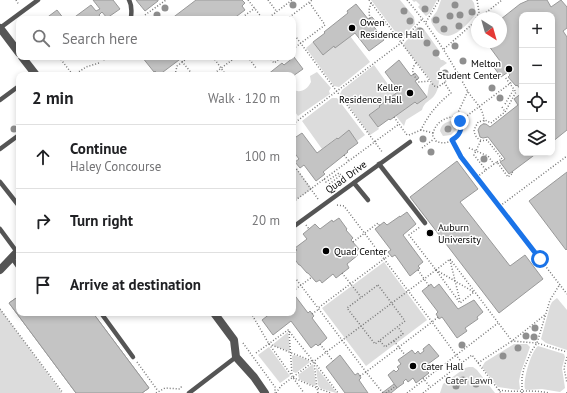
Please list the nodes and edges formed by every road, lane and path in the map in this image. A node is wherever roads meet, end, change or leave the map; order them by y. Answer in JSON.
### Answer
{"nodes":[{"id":1,"x":38,"y":0,"type":"edge"},
{"id":2,"x":129,"y":0,"type":"edge"},
{"id":3,"x":166,"y":0,"type":"edge"},
{"id":4,"x":248,"y":0,"type":"edge"},
{"id":5,"x":268,"y":0,"type":"edge"},
{"id":6,"x":292,"y":0,"type":"edge"},
{"id":7,"x":312,"y":0,"type":"edge"},
{"id":8,"x":369,"y":0,"type":"edge"},
{"id":9,"x":407,"y":0,"type":"edge"},
{"id":10,"x":439,"y":0,"type":"edge"},
{"id":11,"x":476,"y":0,"type":"edge"},
{"id":12,"x":502,"y":0,"type":"edge"},
{"id":13,"x":309,"y":2,"type":"junction"},
{"id":14,"x":371,"y":3,"type":"junction"},
{"id":15,"x":255,"y":8,"type":"junction"},
{"id":16,"x":277,"y":12,"type":"junction"},
{"id":17,"x":479,"y":12,"type":"edge"},
{"id":18,"x":487,"y":12,"type":"edge"},
{"id":19,"x":145,"y":15,"type":"dead end"},
{"id":20,"x":16,"y":16,"type":"edge"},
{"id":21,"x":16,"y":16,"type":"edge"},
{"id":22,"x":132,"y":16,"type":"edge"},
{"id":23,"x":244,"y":16,"type":"edge"},
{"id":24,"x":261,"y":16,"type":"edge"},
{"id":25,"x":271,"y":16,"type":"edge"},
{"id":26,"x":290,"y":16,"type":"edge"},
{"id":27,"x":423,"y":18,"type":"junction"},
{"id":28,"x":426,"y":22,"type":"junction"},
{"id":29,"x":386,"y":24,"type":"junction"},
{"id":30,"x":471,"y":25,"type":"edge"},
{"id":31,"x":0,"y":28,"type":"edge"},
{"id":32,"x":296,"y":37,"type":"edge"},
{"id":33,"x":300,"y":43,"type":"junction"},
{"id":34,"x":400,"y":43,"type":"junction"},
{"id":35,"x":296,"y":46,"type":"edge"},
{"id":36,"x":16,"y":49,"type":"edge"},
{"id":37,"x":444,"y":49,"type":"junction"},
{"id":38,"x":24,"y":60,"type":"edge"},
{"id":39,"x":61,"y":60,"type":"edge"},
{"id":40,"x":102,"y":60,"type":"edge"},
{"id":41,"x":185,"y":60,"type":"edge"},
{"id":42,"x":215,"y":60,"type":"edge"},
{"id":43,"x":232,"y":60,"type":"edge"},
{"id":44,"x":250,"y":60,"type":"edge"},
{"id":45,"x":183,"y":62,"type":"junction"},
{"id":46,"x":416,"y":62,"type":"junction"},
{"id":47,"x":221,"y":68,"type":"junction"},
{"id":48,"x":256,"y":68,"type":"dead end"},
{"id":49,"x":33,"y":72,"type":"edge"},
{"id":50,"x":71,"y":72,"type":"edge"},
{"id":51,"x":78,"y":72,"type":"edge"},
{"id":52,"x":176,"y":72,"type":"edge"},
{"id":53,"x":191,"y":72,"type":"edge"},
{"id":54,"x":216,"y":72,"type":"edge"},
{"id":55,"x":224,"y":72,"type":"edge"},
{"id":56,"x":458,"y":72,"type":"junction"},
{"id":57,"x":505,"y":77,"type":"dead end"},
{"id":58,"x":430,"y":81,"type":"junction"},
{"id":59,"x":445,"y":82,"type":"junction"},
{"id":60,"x":511,"y":83,"type":"junction"},
{"id":61,"x":16,"y":88,"type":"edge"},
{"id":62,"x":514,"y":89,"type":"junction"},
{"id":63,"x":336,"y":91,"type":"junction"},
{"id":64,"x":468,"y":91,"type":"junction"},
{"id":65,"x":0,"y":100,"type":"edge"},
{"id":66,"x":505,"y":104,"type":"dead end"},
{"id":67,"x":479,"y":106,"type":"junction"},
{"id":68,"x":502,"y":107,"type":"dead end"},
{"id":69,"x":505,"y":112,"type":"junction"},
{"id":70,"x":394,"y":117,"type":"dead end"},
{"id":71,"x":456,"y":118,"type":"junction"},
{"id":72,"x":484,"y":120,"type":"junction"},
{"id":73,"x":460,"y":121,"type":"junction"},
{"id":74,"x":296,"y":122,"type":"edge"},
{"id":75,"x":399,"y":124,"type":"junction"},
{"id":76,"x":484,"y":124,"type":"dead end"},
{"id":77,"x":421,"y":130,"type":"junction"},
{"id":78,"x":433,"y":133,"type":"junction"},
{"id":79,"x":16,"y":137,"type":"edge"},
{"id":80,"x":434,"y":139,"type":"junction"},
{"id":81,"x":452,"y":140,"type":"junction"},
{"id":82,"x":481,"y":140,"type":"junction"},
{"id":83,"x":374,"y":142,"type":"junction"},
{"id":84,"x":410,"y":142,"type":"dead end"},
{"id":85,"x":422,"y":148,"type":"dead end"},
{"id":86,"x":469,"y":148,"type":"dead end"},
{"id":87,"x":0,"y":149,"type":"edge"},
{"id":88,"x":476,"y":151,"type":"junction"},
{"id":89,"x":382,"y":153,"type":"dead end"},
{"id":90,"x":344,"y":155,"type":"dead end"},
{"id":91,"x":567,"y":156,"type":"edge"},
{"id":92,"x":348,"y":161,"type":"junction"},
{"id":93,"x":497,"y":162,"type":"junction"},
{"id":94,"x":379,"y":164,"type":"junction"},
{"id":95,"x":494,"y":164,"type":"junction"},
{"id":96,"x":296,"y":168,"type":"edge"},
{"id":97,"x":486,"y":170,"type":"junction"},
{"id":98,"x":512,"y":172,"type":"dead end"},
{"id":99,"x":477,"y":177,"type":"junction"},
{"id":100,"x":324,"y":179,"type":"junction"},
{"id":101,"x":0,"y":182,"type":"edge"},
{"id":102,"x":354,"y":182,"type":"junction"},
{"id":103,"x":312,"y":189,"type":"junction"},
{"id":104,"x":332,"y":190,"type":"dead end"},
{"id":105,"x":296,"y":200,"type":"edge"},
{"id":106,"x":319,"y":200,"type":"dead end"},
{"id":107,"x":368,"y":200,"type":"dead end"},
{"id":108,"x":16,"y":202,"type":"edge"},
{"id":109,"x":336,"y":205,"type":"dead end"},
{"id":110,"x":500,"y":206,"type":"junction"},
{"id":111,"x":425,"y":223,"type":"joint"},
{"id":112,"x":296,"y":225,"type":"edge"},
{"id":113,"x":379,"y":225,"type":"dead end"},
{"id":114,"x":0,"y":229,"type":"edge"},
{"id":115,"x":302,"y":229,"type":"dead end"},
{"id":116,"x":309,"y":229,"type":"dead end"},
{"id":117,"x":365,"y":233,"type":"junction"},
{"id":118,"x":353,"y":242,"type":"dead end"},
{"id":119,"x":16,"y":253,"type":"edge"},
{"id":120,"x":390,"y":255,"type":"dead end"},
{"id":121,"x":384,"y":259,"type":"junction"},
{"id":122,"x":450,"y":259,"type":"junction"},
{"id":123,"x":0,"y":270,"type":"edge"},
{"id":124,"x":418,"y":270,"type":"dead end"},
{"id":125,"x":436,"y":270,"type":"junction"},
{"id":126,"x":342,"y":273,"type":"dead end"},
{"id":127,"x":312,"y":277,"type":"dead end"},
{"id":128,"x":424,"y":278,"type":"junction"},
{"id":129,"x":296,"y":279,"type":"edge"},
{"id":130,"x":454,"y":281,"type":"junction"},
{"id":131,"x":351,"y":284,"type":"junction"},
{"id":132,"x":560,"y":284,"type":"junction"},
{"id":133,"x":301,"y":286,"type":"junction"},
{"id":134,"x":429,"y":286,"type":"dead end"},
{"id":135,"x":296,"y":289,"type":"edge"},
{"id":136,"x":408,"y":290,"type":"junction"},
{"id":137,"x":474,"y":292,"type":"junction"},
{"id":138,"x":567,"y":294,"type":"edge"},
{"id":139,"x":361,"y":297,"type":"junction"},
{"id":140,"x":392,"y":303,"type":"junction"},
{"id":141,"x":460,"y":303,"type":"junction"},
{"id":142,"x":0,"y":309,"type":"edge"},
{"id":143,"x":318,"y":309,"type":"junction"},
{"id":144,"x":312,"y":314,"type":"dead end"},
{"id":145,"x":546,"y":314,"type":"junction"},
{"id":146,"x":103,"y":316,"type":"edge"},
{"id":147,"x":216,"y":316,"type":"edge"},
{"id":148,"x":253,"y":316,"type":"edge"},
{"id":149,"x":438,"y":317,"type":"dead end"},
{"id":150,"x":432,"y":322,"type":"junction"},
{"id":151,"x":498,"y":323,"type":"junction"},
{"id":152,"x":361,"y":326,"type":"junction"},
{"id":153,"x":398,"y":327,"type":"junction"},
{"id":154,"x":288,"y":330,"type":"junction"},
{"id":155,"x":234,"y":340,"type":"junction"},
{"id":156,"x":342,"y":340,"type":"junction"},
{"id":157,"x":380,"y":340,"type":"junction"},
{"id":158,"x":394,"y":341,"type":"junction"},
{"id":159,"x":512,"y":341,"type":"junction"},
{"id":160,"x":537,"y":343,"type":"junction"},
{"id":161,"x":270,"y":344,"type":"junction"},
{"id":162,"x":320,"y":344,"type":"dead end"},
{"id":163,"x":399,"y":347,"type":"junction"},
{"id":164,"x":326,"y":352,"type":"junction"},
{"id":165,"x":567,"y":352,"type":"edge"},
{"id":166,"x":256,"y":353,"type":"dead end"},
{"id":167,"x":291,"y":353,"type":"junction"},
{"id":168,"x":405,"y":355,"type":"dead end"},
{"id":169,"x":456,"y":355,"type":"junction"},
{"id":170,"x":567,"y":356,"type":"edge"},
{"id":171,"x":133,"y":357,"type":"joint"},
{"id":172,"x":236,"y":357,"type":"junction"},
{"id":173,"x":333,"y":361,"type":"dead end"},
{"id":174,"x":314,"y":362,"type":"junction"},
{"id":175,"x":462,"y":363,"type":"junction"},
{"id":176,"x":478,"y":363,"type":"junction"},
{"id":177,"x":366,"y":372,"type":"junction"},
{"id":178,"x":360,"y":376,"type":"dead end"},
{"id":179,"x":292,"y":377,"type":"junction"},
{"id":180,"x":424,"y":378,"type":"junction"},
{"id":181,"x":567,"y":383,"type":"edge"},
{"id":182,"x":396,"y":386,"type":"dead end"},
{"id":183,"x":430,"y":387,"type":"junction"},
{"id":184,"x":317,"y":388,"type":"junction"},
{"id":185,"x":498,"y":390,"type":"junction"},
{"id":186,"x":157,"y":392,"type":"edge"},
{"id":187,"x":522,"y":392,"type":"edge"},
{"id":188,"x":63,"y":393,"type":"edge"},
{"id":189,"x":186,"y":393,"type":"edge"},
{"id":190,"x":189,"y":393,"type":"edge"},
{"id":191,"x":265,"y":393,"type":"edge"},
{"id":192,"x":276,"y":393,"type":"edge"},
{"id":193,"x":304,"y":393,"type":"edge"},
{"id":194,"x":318,"y":393,"type":"edge"},
{"id":195,"x":331,"y":393,"type":"edge"},
{"id":196,"x":338,"y":393,"type":"edge"},
{"id":197,"x":383,"y":393,"type":"edge"},
{"id":198,"x":386,"y":393,"type":"edge"},
{"id":199,"x":407,"y":393,"type":"edge"},
{"id":200,"x":423,"y":393,"type":"edge"},
{"id":201,"x":501,"y":393,"type":"edge"},
{"id":202,"x":548,"y":393,"type":"edge"}],
"edges":[{"from":1,"to":21,"type":"lane"},
{"from":2,"to":22,"type":"lane"},
{"from":3,"to":19,"type":"path"},
{"from":4,"to":15,"type":"path"},
{"from":5,"to":16,"type":"path"},
{"from":6,"to":16,"type":"path"},
{"from":7,"to":13,"type":"path"},
{"from":8,"to":14,"type":"path"},
{"from":9,"to":27,"type":"path"},
{"from":10,"to":28,"type":"path"},
{"from":11,"to":17,"type":"path"},
{"from":12,"to":18,"type":"path"},
{"from":13,"to":26,"type":"path"},
{"from":13,"to":33,"type":"path"},
{"from":14,"to":29,"type":"path"},
{"from":14,"to":29,"type":"path"},
{"from":15,"to":23,"type":"path"},
{"from":15,"to":24,"type":"path"},
{"from":16,"to":25,"type":"path"},
{"from":20,"to":31,"type":"lane"},
{"from":27,"to":28,"type":"path"},
{"from":27,"to":34,"type":"path"},
{"from":28,"to":37,"type":"path"},
{"from":29,"to":34,"type":"path"},
{"from":30,"to":37,"type":"path"},
{"from":31,"to":36,"type":"street"},
{"from":32,"to":33,"type":"path"},
{"from":33,"to":35,"type":"path"},
{"from":33,"to":63,"type":"path"},
{"from":34,"to":46,"type":"path"},
{"from":34,"to":63,"type":"path"},
{"from":37,"to":56,"type":"path"},
{"from":38,"to":49,"type":"street"},
{"from":39,"to":50,"type":"path"},
{"from":40,"to":51,"type":"path"},
{"from":41,"to":45,"type":"path"},
{"from":42,"to":47,"type":"path"},
{"from":43,"to":47,"type":"path"},
{"from":44,"to":48,"type":"path"},
{"from":45,"to":52,"type":"path"},
{"from":45,"to":53,"type":"path"},
{"from":46,"to":58,"type":"path"},
{"from":46,"to":58,"type":"path"},
{"from":47,"to":54,"type":"path"},
{"from":47,"to":55,"type":"path"},
{"from":56,"to":59,"type":"path"},
{"from":56,"to":64,"type":"path"},
{"from":57,"to":60,"type":"path"},
{"from":58,"to":59,"type":"path"},
{"from":59,"to":77,"type":"path"},
{"from":60,"to":62,"type":"path"},
{"from":60,"to":67,"type":"path"},
{"from":61,"to":65,"type":"lane"},
{"from":62,"to":66,"type":"path"},
{"from":62,"to":69,"type":"path"},
{"from":63,"to":74,"type":"path"},
{"from":63,"to":83,"type":"path"},
{"from":64,"to":67,"type":"path"},
{"from":64,"to":71,"type":"path"},
{"from":67,"to":72,"type":"path"},
{"from":67,"to":73,"type":"path"},
{"from":68,"to":69,"type":"path"},
{"from":69,"to":72,"type":"path"},
{"from":70,"to":75,"type":"path"},
{"from":71,"to":73,"type":"path"},
{"from":71,"to":78,"type":"path"},
{"from":72,"to":76,"type":"path"},
{"from":72,"to":82,"type":"path"},
{"from":73,"to":81,"type":"path"},
{"from":75,"to":77,"type":"path"},
{"from":75,"to":83,"type":"path"},
{"from":77,"to":78,"type":"path"},
{"from":78,"to":80,"type":"path"},
{"from":79,"to":87,"type":"lane"},
{"from":80,"to":81,"type":"path"},
{"from":80,"to":85,"type":"path"},
{"from":81,"to":99,"type":"path"},
{"from":82,"to":88,"type":"path"},
{"from":82,"to":93,"type":"path"},
{"from":83,"to":89,"type":"path"},
{"from":83,"to":92,"type":"path"},
{"from":84,"to":94,"type":"lane","name":"Quad Drive"},
{"from":86,"to":88,"type":"path"},
{"from":88,"to":95,"type":"path"},
{"from":88,"to":97,"type":"path"},
{"from":90,"to":92,"type":"path"},
{"from":91,"to":110,"type":"path"},
{"from":92,"to":100,"type":"path"},
{"from":93,"to":95,"type":"path"},
{"from":93,"to":98,"type":"path"},
{"from":94,"to":102,"type":"lane","name":"Quad Drive"},
{"from":94,"to":111,"type":"lane"},
{"from":95,"to":97,"type":"path"},
{"from":96,"to":103,"type":"path"},
{"from":97,"to":99,"type":"path"},
{"from":99,"to":110,"type":"path"},
{"from":100,"to":103,"type":"path"},
{"from":100,"to":104,"type":"path"},
{"from":101,"to":108,"type":"lane"},
{"from":102,"to":107,"type":"lane"},
{"from":102,"to":112,"type":"lane","name":"Quad Drive"},
{"from":103,"to":105,"type":"path"},
{"from":103,"to":106,"type":"path"},
{"from":109,"to":117,"type":"path"},
{"from":110,"to":132,"type":"path"},
{"from":111,"to":125,"type":"path"},
{"from":113,"to":117,"type":"path"},
{"from":114,"to":119,"type":"lane"},
{"from":115,"to":116,"type":"path"},
{"from":117,"to":118,"type":"path"},
{"from":117,"to":121,"type":"path"},
{"from":119,"to":123,"type":"street"},
{"from":120,"to":121,"type":"path"},
{"from":121,"to":131,"type":"path"},
{"from":121,"to":136,"type":"path"},
{"from":122,"to":125,"type":"path"},
{"from":122,"to":130,"type":"path"},
{"from":122,"to":137,"type":"path"},
{"from":124,"to":128,"type":"path"},
{"from":125,"to":128,"type":"path"},
{"from":125,"to":130,"type":"path"},
{"from":125,"to":141,"type":"path"},
{"from":126,"to":131,"type":"path"},
{"from":127,"to":133,"type":"path"},
{"from":128,"to":134,"type":"path"},
{"from":128,"to":136,"type":"path"},
{"from":129,"to":133,"type":"path"},
{"from":130,"to":137,"type":"path"},
{"from":130,"to":141,"type":"path"},
{"from":131,"to":139,"type":"path"},
{"from":131,"to":143,"type":"path"},
{"from":132,"to":138,"type":"path"},
{"from":132,"to":145,"type":"path"},
{"from":133,"to":135,"type":"path"},
{"from":133,"to":143,"type":"path"},
{"from":136,"to":140,"type":"path"},
{"from":136,"to":150,"type":"path"},
{"from":137,"to":141,"type":"path"},
{"from":137,"to":151,"type":"path"},
{"from":139,"to":140,"type":"path"},
{"from":139,"to":152,"type":"path"},
{"from":140,"to":152,"type":"path"},
{"from":140,"to":153,"type":"path"},
{"from":142,"to":188,"type":"path"},
{"from":143,"to":144,"type":"path"},
{"from":143,"to":156,"type":"path"},
{"from":145,"to":159,"type":"path"},
{"from":145,"to":160,"type":"path"},
{"from":146,"to":171,"type":"lane"},
{"from":147,"to":155,"type":"street"},
{"from":148,"to":161,"type":"path"},
{"from":149,"to":150,"type":"path"},
{"from":150,"to":163,"type":"path"},
{"from":150,"to":169,"type":"path"},
{"from":151,"to":159,"type":"path"},
{"from":151,"to":169,"type":"path"},
{"from":152,"to":156,"type":"path"},
{"from":152,"to":157,"type":"path"},
{"from":153,"to":157,"type":"path"},
{"from":153,"to":158,"type":"path"},
{"from":154,"to":161,"type":"path"},
{"from":154,"to":167,"type":"path"},
{"from":154,"to":174,"type":"path"},
{"from":155,"to":172,"type":"street"},
{"from":155,"to":192,"type":"path"},
{"from":156,"to":164,"type":"path"},
{"from":156,"to":177,"type":"path"},
{"from":157,"to":158,"type":"path"},
{"from":158,"to":163,"type":"path"},
{"from":159,"to":160,"type":"path"},
{"from":159,"to":176,"type":"path"},
{"from":160,"to":165,"type":"path"},
{"from":160,"to":187,"type":"path"},
{"from":161,"to":166,"type":"path"},
{"from":161,"to":167,"type":"path"},
{"from":161,"to":179,"type":"path"},
{"from":162,"to":164,"type":"path"},
{"from":163,"to":168,"type":"path"},
{"from":163,"to":177,"type":"path"},
{"from":164,"to":173,"type":"path"},
{"from":164,"to":174,"type":"path"},
{"from":167,"to":174,"type":"path"},
{"from":167,"to":179,"type":"path"},
{"from":169,"to":175,"type":"path"},
{"from":169,"to":180,"type":"path"},
{"from":170,"to":181,"type":"path"},
{"from":171,"to":186,"type":"path"},
{"from":172,"to":190,"type":"lane"},
{"from":172,"to":191,"type":"street"},
{"from":174,"to":179,"type":"path"},
{"from":174,"to":184,"type":"path"},
{"from":174,"to":196,"type":"path"},
{"from":175,"to":176,"type":"path"},
{"from":175,"to":183,"type":"path"},
{"from":176,"to":185,"type":"path"},
{"from":177,"to":178,"type":"path"},
{"from":177,"to":197,"type":"path"},
{"from":179,"to":184,"type":"path"},
{"from":179,"to":192,"type":"path"},
{"from":179,"to":193,"type":"path"},
{"from":180,"to":183,"type":"path"},
{"from":180,"to":199,"type":"path"},
{"from":182,"to":198,"type":"path"},
{"from":183,"to":200,"type":"path"},
{"from":184,"to":194,"type":"path"},
{"from":184,"to":195,"type":"path"},
{"from":185,"to":187,"type":"path"},
{"from":185,"to":201,"type":"path"},
{"from":186,"to":189,"type":"path"},
{"from":187,"to":202,"type":"path"}]}
